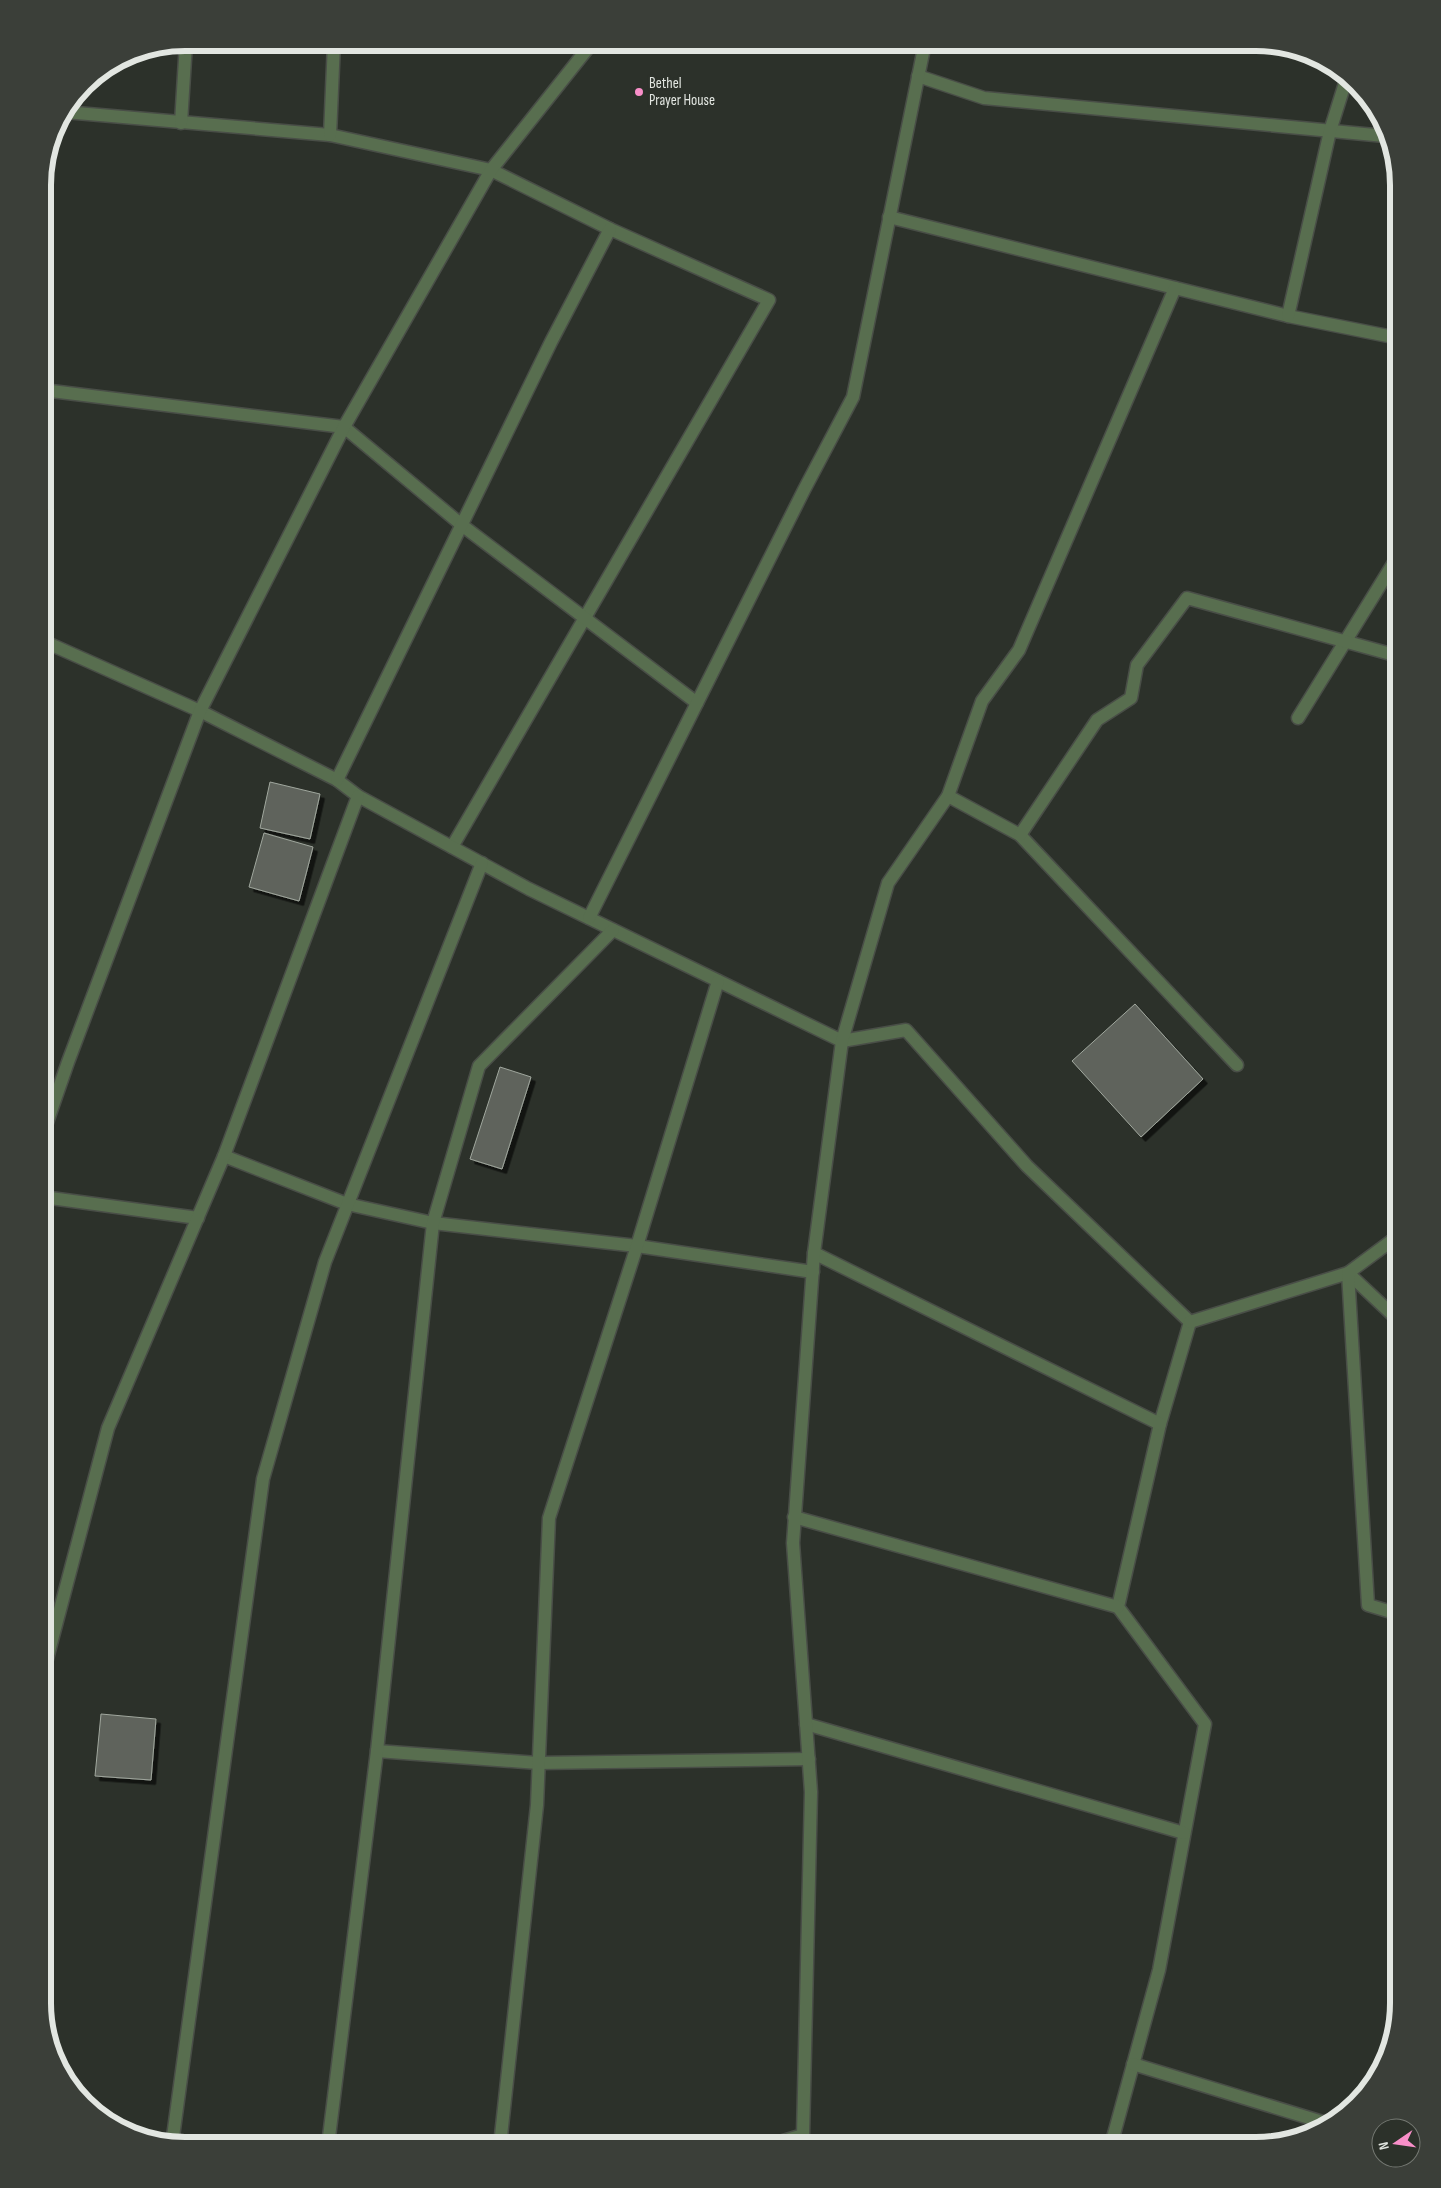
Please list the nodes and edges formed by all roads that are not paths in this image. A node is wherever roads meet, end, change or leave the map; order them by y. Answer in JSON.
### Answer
{"nodes":[{"id":1,"x":186,"y":52,"type":"edge"},
{"id":2,"x":334,"y":52,"type":"edge"},
{"id":3,"x":585,"y":52,"type":"edge"},
{"id":4,"x":923,"y":52,"type":"edge"},
{"id":5,"x":918,"y":76,"type":"junction"},
{"id":6,"x":1344,"y":85,"type":"edge"},
{"id":7,"x":73,"y":113,"type":"edge"},
{"id":8,"x":182,"y":122,"type":"junction"},
{"id":9,"x":1330,"y":131,"type":"junction"},
{"id":10,"x":330,"y":135,"type":"junction"},
{"id":11,"x":1380,"y":136,"type":"edge"},
{"id":12,"x":491,"y":170,"type":"junction"},
{"id":13,"x":889,"y":217,"type":"junction"},
{"id":14,"x":610,"y":229,"type":"junction"},
{"id":15,"x":1175,"y":288,"type":"junction"},
{"id":16,"x":1288,"y":316,"type":"junction"},
{"id":17,"x":1390,"y":336,"type":"edge"},
{"id":18,"x":52,"y":391,"type":"edge"},
{"id":19,"x":344,"y":427,"type":"junction"},
{"id":20,"x":463,"y":526,"type":"junction"},
{"id":21,"x":1390,"y":569,"type":"edge"},
{"id":22,"x":585,"y":618,"type":"junction"},
{"id":23,"x":1346,"y":641,"type":"junction"},
{"id":24,"x":52,"y":645,"type":"edge"},
{"id":25,"x":1390,"y":654,"type":"edge"},
{"id":26,"x":697,"y":703,"type":"junction"},
{"id":27,"x":200,"y":711,"type":"junction"},
{"id":28,"x":1298,"y":718,"type":"dead end"},
{"id":29,"x":337,"y":780,"type":"junction"},
{"id":30,"x":358,"y":796,"type":"junction"},
{"id":31,"x":948,"y":796,"type":"junction"},
{"id":32,"x":1020,"y":835,"type":"junction"},
{"id":33,"x":452,"y":847,"type":"junction"},
{"id":34,"x":482,"y":863,"type":"junction"},
{"id":35,"x":589,"y":918,"type":"junction"},
{"id":36,"x":613,"y":930,"type":"junction"},
{"id":37,"x":718,"y":981,"type":"junction"},
{"id":38,"x":842,"y":1041,"type":"junction"},
{"id":39,"x":1237,"y":1065,"type":"dead end"},
{"id":40,"x":51,"y":1110,"type":"edge"},
{"id":41,"x":224,"y":1156,"type":"junction"},
{"id":42,"x":51,"y":1198,"type":"edge"},
{"id":43,"x":347,"y":1204,"type":"junction"},
{"id":44,"x":198,"y":1218,"type":"junction"},
{"id":45,"x":434,"y":1223,"type":"junction"},
{"id":46,"x":1390,"y":1242,"type":"edge"},
{"id":47,"x":637,"y":1246,"type":"junction"},
{"id":48,"x":814,"y":1252,"type":"junction"},
{"id":49,"x":813,"y":1272,"type":"junction"},
{"id":50,"x":1348,"y":1272,"type":"junction"},
{"id":51,"x":1390,"y":1312,"type":"edge"},
{"id":52,"x":1190,"y":1322,"type":"junction"},
{"id":53,"x":1160,"y":1424,"type":"junction"},
{"id":54,"x":794,"y":1517,"type":"junction"},
{"id":55,"x":1118,"y":1607,"type":"junction"},
{"id":56,"x":1390,"y":1612,"type":"edge"},
{"id":57,"x":51,"y":1640,"type":"edge"},
{"id":58,"x":806,"y":1724,"type":"junction"},
{"id":59,"x":376,"y":1751,"type":"junction"},
{"id":60,"x":809,"y":1759,"type":"junction"},
{"id":61,"x":538,"y":1763,"type":"junction"},
{"id":62,"x":1184,"y":1833,"type":"junction"},
{"id":63,"x":1133,"y":2064,"type":"junction"},
{"id":64,"x":1319,"y":2121,"type":"edge"},
{"id":65,"x":173,"y":2136,"type":"edge"},
{"id":66,"x":329,"y":2136,"type":"edge"},
{"id":67,"x":501,"y":2136,"type":"edge"},
{"id":68,"x":795,"y":2137,"type":"edge"},
{"id":69,"x":1113,"y":2137,"type":"edge"}],
"edges":[{"from":1,"to":8,"type":"street"},
{"from":2,"to":10,"type":"street"},
{"from":3,"to":12,"type":"street"},
{"from":4,"to":5,"type":"street"},
{"from":5,"to":9,"type":"street"},
{"from":5,"to":13,"type":"street"},
{"from":6,"to":9,"type":"street"},
{"from":7,"to":8,"type":"street"},
{"from":8,"to":10,"type":"street"},
{"from":9,"to":11,"type":"street"},
{"from":9,"to":16,"type":"street"},
{"from":10,"to":12,"type":"street"},
{"from":12,"to":14,"type":"street"},
{"from":12,"to":19,"type":"street"},
{"from":13,"to":15,"type":"street"},
{"from":13,"to":26,"type":"street"},
{"from":14,"to":20,"type":"street"},
{"from":14,"to":22,"type":"street"},
{"from":15,"to":16,"type":"street"},
{"from":15,"to":31,"type":"street"},
{"from":16,"to":17,"type":"street"},
{"from":18,"to":19,"type":"street"},
{"from":19,"to":20,"type":"street"},
{"from":19,"to":27,"type":"street"},
{"from":20,"to":22,"type":"street"},
{"from":20,"to":29,"type":"street"},
{"from":21,"to":23,"type":"street"},
{"from":22,"to":26,"type":"street"},
{"from":22,"to":33,"type":"street"},
{"from":23,"to":25,"type":"street"},
{"from":23,"to":28,"type":"street"},
{"from":23,"to":32,"type":"street"},
{"from":24,"to":27,"type":"street"},
{"from":26,"to":35,"type":"street"},
{"from":27,"to":29,"type":"street"},
{"from":27,"to":40,"type":"street"},
{"from":29,"to":30,"type":"street"},
{"from":30,"to":33,"type":"street"},
{"from":30,"to":41,"type":"street"},
{"from":31,"to":32,"type":"street"},
{"from":31,"to":38,"type":"street"},
{"from":32,"to":39,"type":"street"},
{"from":33,"to":34,"type":"street"},
{"from":34,"to":35,"type":"street"},
{"from":34,"to":43,"type":"street"},
{"from":35,"to":36,"type":"street"},
{"from":36,"to":37,"type":"street"},
{"from":36,"to":45,"type":"street"},
{"from":37,"to":38,"type":"street"},
{"from":37,"to":47,"type":"street"},
{"from":38,"to":48,"type":"street"},
{"from":38,"to":52,"type":"street"},
{"from":41,"to":43,"type":"street"},
{"from":41,"to":44,"type":"street"},
{"from":42,"to":44,"type":"street"},
{"from":43,"to":45,"type":"street"},
{"from":43,"to":65,"type":"street"},
{"from":44,"to":57,"type":"street"},
{"from":45,"to":47,"type":"street"},
{"from":45,"to":59,"type":"street"},
{"from":46,"to":50,"type":"street"},
{"from":47,"to":49,"type":"street"},
{"from":47,"to":61,"type":"street"},
{"from":48,"to":49,"type":"street"},
{"from":48,"to":53,"type":"street"},
{"from":49,"to":54,"type":"street"},
{"from":50,"to":51,"type":"street"},
{"from":50,"to":52,"type":"street"},
{"from":50,"to":56,"type":"street"},
{"from":52,"to":53,"type":"street"},
{"from":53,"to":55,"type":"street"},
{"from":54,"to":55,"type":"street"},
{"from":54,"to":58,"type":"street"},
{"from":55,"to":62,"type":"street"},
{"from":58,"to":60,"type":"street"},
{"from":58,"to":62,"type":"street"},
{"from":59,"to":61,"type":"street"},
{"from":59,"to":66,"type":"street"},
{"from":60,"to":61,"type":"street"},
{"from":60,"to":68,"type":"street"},
{"from":61,"to":67,"type":"street"},
{"from":62,"to":63,"type":"street"},
{"from":63,"to":64,"type":"street"},
{"from":63,"to":69,"type":"street"}]}
